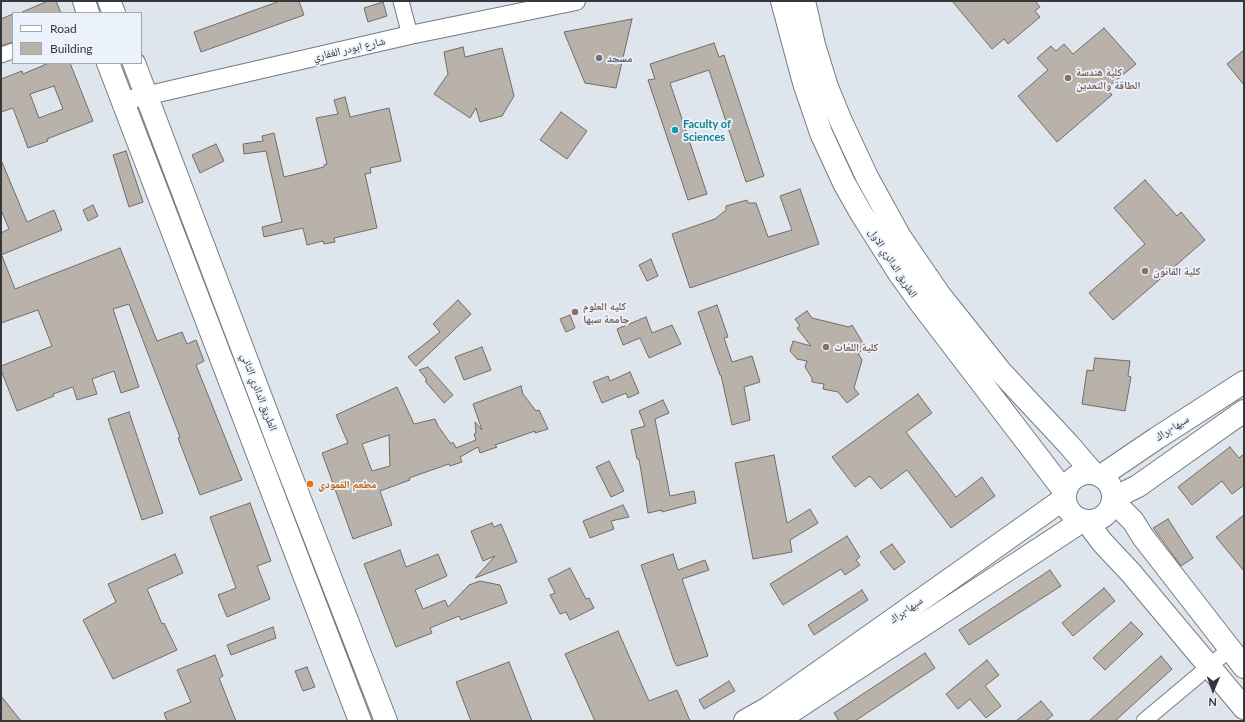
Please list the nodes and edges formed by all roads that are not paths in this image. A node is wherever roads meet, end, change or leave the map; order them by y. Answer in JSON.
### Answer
{"nodes":[{"id":1,"x":84,"y":1,"type":"edge"},
{"id":2,"x":109,"y":1,"type":"edge"},
{"id":3,"x":401,"y":1,"type":"edge"},
{"id":4,"x":576,"y":1,"type":"edge"},
{"id":5,"x":782,"y":1,"type":"edge"},
{"id":6,"x":804,"y":1,"type":"edge"},
{"id":7,"x":529,"y":6,"type":"edge"},
{"id":8,"x":88,"y":12,"type":"edge"},
{"id":9,"x":114,"y":12,"type":"edge"},
{"id":10,"x":410,"y":35,"type":"junction"},
{"id":11,"x":12,"y":51,"type":"edge"},
{"id":12,"x":1,"y":55,"type":"edge"},
{"id":13,"x":108,"y":64,"type":"edge"},
{"id":14,"x":134,"y":64,"type":"edge"},
{"id":15,"x":147,"y":96,"type":"junction"},
{"id":16,"x":123,"y":101,"type":"junction"},
{"id":17,"x":1244,"y":382,"type":"edge"},
{"id":18,"x":1244,"y":411,"type":"edge"},
{"id":19,"x":1097,"y":475,"type":"junction"},
{"id":20,"x":1065,"y":495,"type":"junction"},
{"id":21,"x":1113,"y":500,"type":"junction"},
{"id":22,"x":1084,"y":521,"type":"junction"},
{"id":23,"x":1230,"y":649,"type":"junction"},
{"id":24,"x":1210,"y":667,"type":"junction"},
{"id":25,"x":1244,"y":667,"type":"edge"},
{"id":26,"x":1244,"y":708,"type":"edge"},
{"id":27,"x":773,"y":717,"type":"edge"},
{"id":28,"x":360,"y":721,"type":"edge"},
{"id":29,"x":386,"y":721,"type":"edge"},
{"id":30,"x":745,"y":721,"type":"edge"},
{"id":31,"x":1144,"y":721,"type":"edge"}],
"edges":[{"from":1,"to":8,"type":"main road"},
{"from":2,"to":9,"type":"main road"},
{"from":3,"to":10,"type":"street"},
{"from":4,"to":7,"type":"street","name":"شارع ابودر الغفاري"},
{"from":5,"to":20,"type":"main road","name":"الطريق الدائري الاول"},
{"from":6,"to":19,"type":"main road","name":"الطريق الدائري الاول"},
{"from":7,"to":10,"type":"street","name":"شارع ابودر الغفاري"},
{"from":10,"to":15,"type":"street","name":"شارع ابودر الغفاري"},
{"from":11,"to":12,"type":"street"},
{"from":13,"to":16,"type":"main road"},
{"from":14,"to":15,"type":"main road","name":"الطريق الدائري الثاني"},
{"from":15,"to":16,"type":"street","name":"شارع ابودر الغفاري"},
{"from":15,"to":29,"type":"main road","name":"الطريق الدائري الثاني"},
{"from":16,"to":28,"type":"main road"},
{"from":17,"to":19,"type":"main road","name":"سبها-براك"},
{"from":18,"to":21,"type":"main road"},
{"from":19,"to":20,"type":"main road"},
{"from":19,"to":21,"type":"main road"},
{"from":20,"to":22,"type":"main road"},
{"from":20,"to":27,"type":"main road","name":"سبها-براك"},
{"from":21,"to":22,"type":"main road"},
{"from":21,"to":23,"type":"main road"},
{"from":22,"to":24,"type":"main road"},
{"from":22,"to":27,"type":"main road","name":"سبها-براك"},
{"from":23,"to":24,"type":"street"},
{"from":23,"to":25,"type":"main road"},
{"from":24,"to":26,"type":"main road"},
{"from":24,"to":31,"type":"street"},
{"from":27,"to":30,"type":"main road","name":"سبها-براك"}]}
